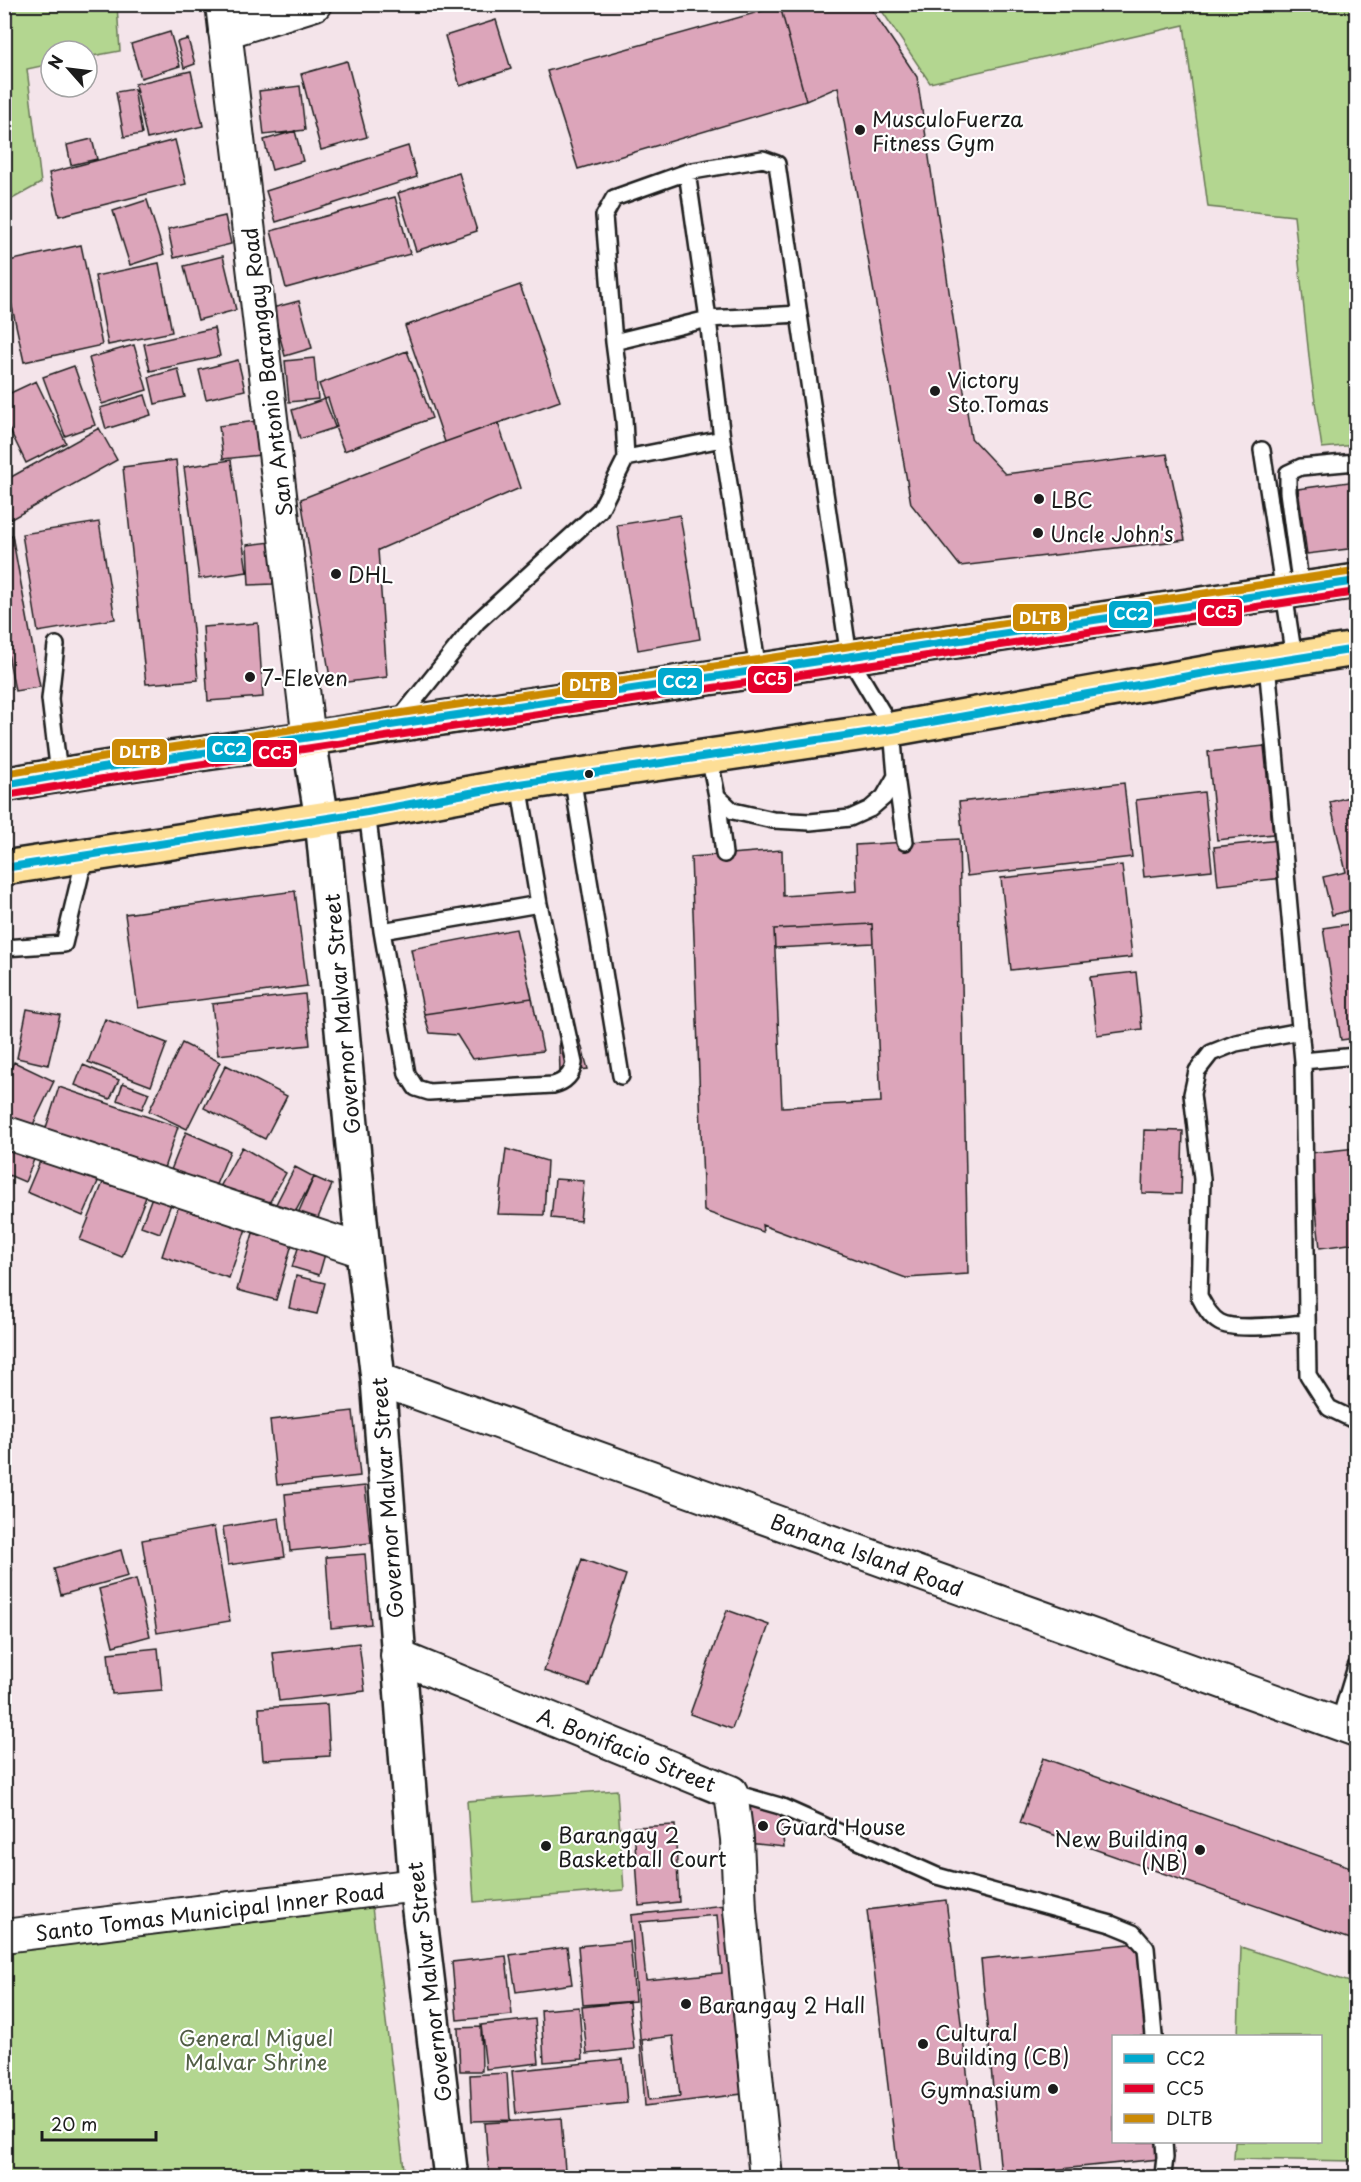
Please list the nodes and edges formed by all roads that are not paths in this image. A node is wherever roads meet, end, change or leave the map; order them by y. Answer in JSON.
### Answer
{"nodes":[{"id":1,"x":315,"y":4,"type":"edge"},
{"id":2,"x":224,"y":18,"type":"edge"},
{"id":3,"x":687,"y":172,"type":"junction"},
{"id":4,"x":799,"y":314,"type":"junction"},
{"id":5,"x":708,"y":319,"type":"junction"},
{"id":6,"x":614,"y":342,"type":"junction"},
{"id":7,"x":722,"y":439,"type":"junction"},
{"id":8,"x":1262,"y":450,"type":"dead end"},
{"id":9,"x":626,"y":458,"type":"junction"},
{"id":10,"x":1356,"y":462,"type":"edge"},
{"id":11,"x":1356,"y":581,"type":"edge"},
{"id":12,"x":1293,"y":591,"type":"junction"},
{"id":13,"x":56,"y":645,"type":"dead end"},
{"id":14,"x":1356,"y":649,"type":"edge"},
{"id":15,"x":849,"y":657,"type":"junction"},
{"id":16,"x":1281,"y":661,"type":"junction"},
{"id":17,"x":758,"y":670,"type":"junction"},
{"id":18,"x":394,"y":725,"type":"junction"},
{"id":19,"x":892,"y":729,"type":"junction"},
{"id":20,"x":309,"y":740,"type":"junction"},
{"id":21,"x":709,"y":757,"type":"junction"},
{"id":22,"x":59,"y":774,"type":"junction"},
{"id":23,"x":896,"y":776,"type":"junction"},
{"id":24,"x":572,"y":777,"type":"junction"},
{"id":25,"x":519,"y":784,"type":"junction"},
{"id":26,"x":4,"y":785,"type":"edge"},
{"id":27,"x":717,"y":796,"type":"junction"},
{"id":28,"x":367,"y":812,"type":"junction"},
{"id":29,"x":322,"y":819,"type":"junction"},
{"id":30,"x":904,"y":842,"type":"dead end"},
{"id":31,"x":724,"y":854,"type":"dead end"},
{"id":32,"x":85,"y":856,"type":"junction"},
{"id":33,"x":4,"y":868,"type":"edge"},
{"id":34,"x":539,"y":904,"type":"junction"},
{"id":35,"x":382,"y":931,"type":"junction"},
{"id":36,"x":4,"y":948,"type":"edge"},
{"id":37,"x":1301,"y":1031,"type":"junction"},
{"id":38,"x":1356,"y":1056,"type":"edge"},
{"id":39,"x":1303,"y":1061,"type":"junction"},
{"id":40,"x":621,"y":1076,"type":"dead end"},
{"id":41,"x":4,"y":1132,"type":"edge"},
{"id":42,"x":363,"y":1251,"type":"junction"},
{"id":43,"x":1307,"y":1323,"type":"junction"},
{"id":44,"x":378,"y":1379,"type":"junction"},
{"id":45,"x":1356,"y":1421,"type":"edge"},
{"id":46,"x":398,"y":1656,"type":"junction"},
{"id":47,"x":1356,"y":1667,"type":"edge"},
{"id":48,"x":1348,"y":1727,"type":"edge"},
{"id":49,"x":731,"y":1792,"type":"junction"},
{"id":50,"x":416,"y":1885,"type":"junction"},
{"id":51,"x":4,"y":1936,"type":"edge"},
{"id":52,"x":1154,"y":2035,"type":"edge"},
{"id":53,"x":1164,"y":2143,"type":"edge"},
{"id":54,"x":451,"y":2178,"type":"edge"},
{"id":55,"x":766,"y":2178,"type":"edge"},
{"id":56,"x":1161,"y":2178,"type":"edge"}],
"edges":[{"from":1,"to":2,"type":"street"},
{"from":2,"to":20,"type":"street","name":"San Antonio Barangay Road"},
{"from":3,"to":4,"type":"lane"},
{"from":3,"to":5,"type":"lane"},
{"from":3,"to":6,"type":"lane"},
{"from":4,"to":5,"type":"lane"},
{"from":4,"to":15,"type":"lane"},
{"from":5,"to":6,"type":"lane"},
{"from":5,"to":7,"type":"lane"},
{"from":6,"to":9,"type":"lane"},
{"from":7,"to":9,"type":"lane"},
{"from":7,"to":17,"type":"lane"},
{"from":8,"to":12,"type":"lane"},
{"from":9,"to":18,"type":"lane"},
{"from":10,"to":12,"type":"lane"},
{"from":11,"to":12,"type":"highway"},
{"from":12,"to":15,"type":"highway"},
{"from":12,"to":16,"type":"lane"},
{"from":13,"to":22,"type":"lane"},
{"from":14,"to":16,"type":"highway"},
{"from":15,"to":17,"type":"highway"},
{"from":15,"to":19,"type":"lane"},
{"from":16,"to":19,"type":"highway"},
{"from":16,"to":37,"type":"lane"},
{"from":17,"to":18,"type":"highway"},
{"from":18,"to":20,"type":"highway"},
{"from":19,"to":21,"type":"highway"},
{"from":19,"to":23,"type":"lane"},
{"from":20,"to":22,"type":"highway"},
{"from":20,"to":29,"type":"street","name":"Governor Malvar Street"},
{"from":21,"to":24,"type":"highway"},
{"from":21,"to":27,"type":"lane"},
{"from":22,"to":26,"type":"highway"},
{"from":23,"to":27,"type":"lane"},
{"from":23,"to":30,"type":"lane"},
{"from":24,"to":25,"type":"highway"},
{"from":24,"to":40,"type":"lane"},
{"from":25,"to":28,"type":"highway"},
{"from":25,"to":34,"type":"lane"},
{"from":27,"to":31,"type":"lane"},
{"from":28,"to":29,"type":"highway"},
{"from":28,"to":35,"type":"lane"},
{"from":29,"to":32,"type":"highway"},
{"from":29,"to":42,"type":"street","name":"Governor Malvar Street"},
{"from":32,"to":33,"type":"highway"},
{"from":32,"to":36,"type":"lane"},
{"from":34,"to":35,"type":"lane"},
{"from":34,"to":35,"type":"lane"},
{"from":37,"to":39,"type":"lane"},
{"from":37,"to":43,"type":"lane"},
{"from":38,"to":39,"type":"lane"},
{"from":39,"to":43,"type":"lane"},
{"from":41,"to":42,"type":"street"},
{"from":42,"to":44,"type":"street","name":"Governor Malvar Street"},
{"from":43,"to":45,"type":"lane"},
{"from":44,"to":46,"type":"street","name":"Governor Malvar Street"},
{"from":44,"to":48,"type":"street","name":"Banana Island Road"},
{"from":46,"to":49,"type":"street","name":"A. Bonifacio Street"},
{"from":46,"to":50,"type":"street","name":"Governor Malvar Street"},
{"from":47,"to":48,"type":"lane"},
{"from":49,"to":52,"type":"lane"},
{"from":49,"to":55,"type":"street","name":"A. Bonifacio Street"},
{"from":50,"to":51,"type":"street","name":"Santo Tomas Municipal Inner Road"},
{"from":50,"to":54,"type":"street","name":"Governor Malvar Street"},
{"from":53,"to":56,"type":"lane"}]}
